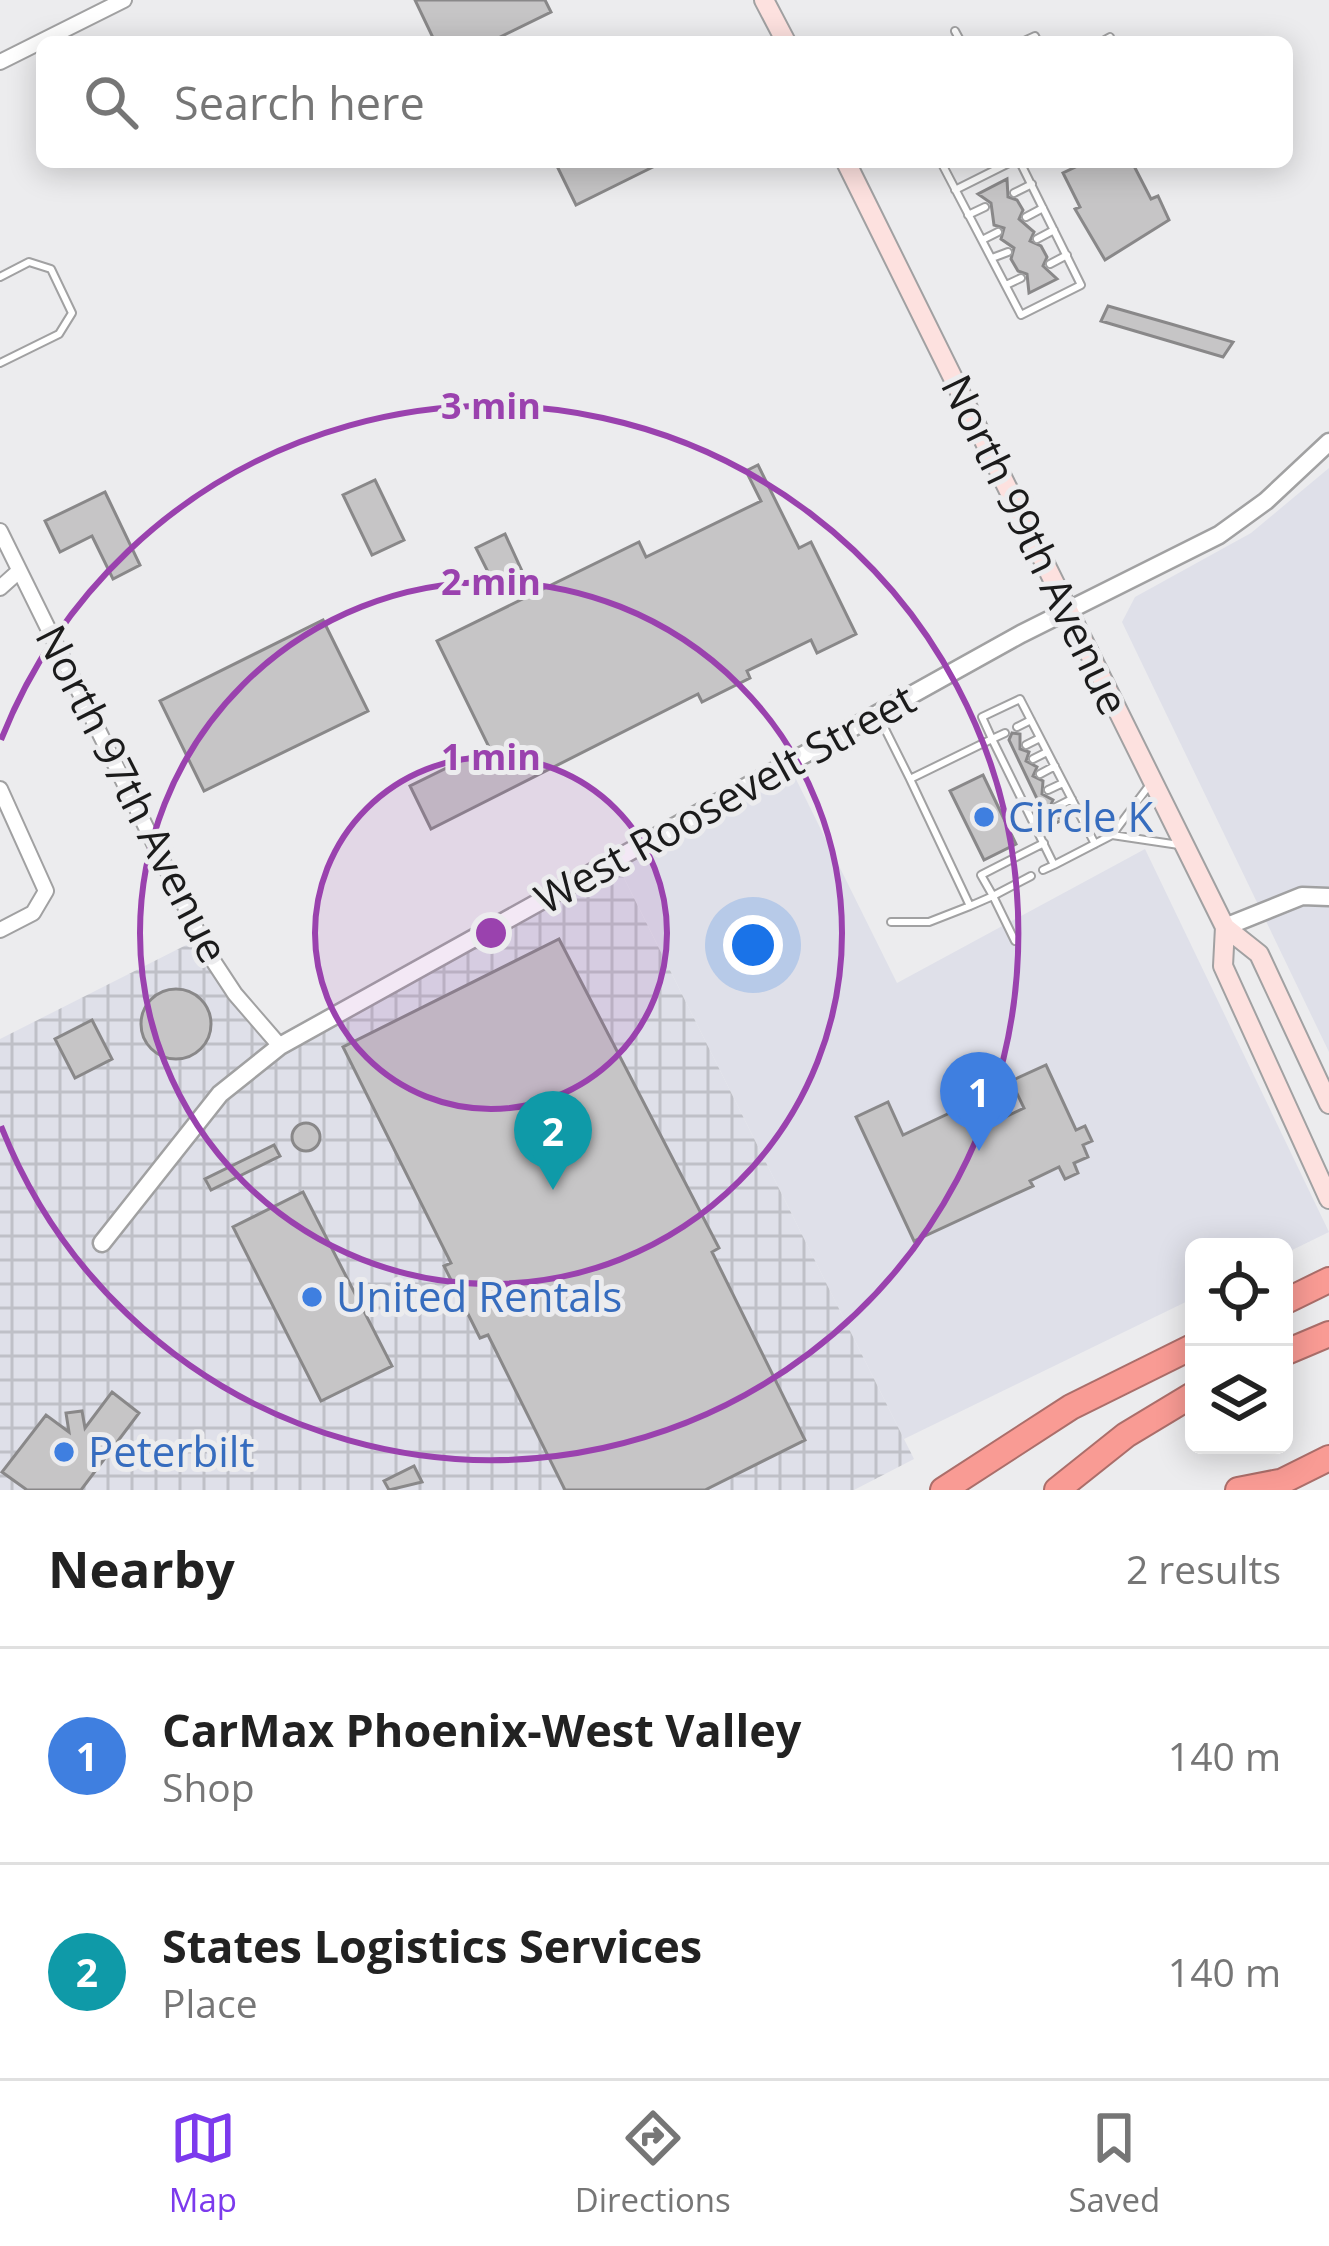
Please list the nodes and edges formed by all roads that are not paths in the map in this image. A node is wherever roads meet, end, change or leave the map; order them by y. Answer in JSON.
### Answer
{"nodes":[{"id":1,"x":124,"y":0,"type":"edge"},
{"id":2,"x":764,"y":0,"type":"edge"},
{"id":3,"x":955,"y":31,"type":"dead end"},
{"id":4,"x":52,"y":36,"type":"edge"},
{"id":5,"x":783,"y":36,"type":"edge"},
{"id":6,"x":958,"y":36,"type":"edge"},
{"id":7,"x":36,"y":44,"type":"edge"},
{"id":8,"x":0,"y":62,"type":"edge"},
{"id":9,"x":849,"y":168,"type":"edge"},
{"id":10,"x":943,"y":168,"type":"edge"},
{"id":11,"x":1003,"y":168,"type":"edge"},
{"id":12,"x":1020,"y":168,"type":"edge"},
{"id":13,"x":1032,"y":184,"type":"junction"},
{"id":14,"x":955,"y":190,"type":"junction"},
{"id":15,"x":1014,"y":193,"type":"dead end"},
{"id":16,"x":985,"y":207,"type":"dead end"},
{"id":17,"x":1043,"y":208,"type":"junction"},
{"id":18,"x":968,"y":215,"type":"junction"},
{"id":19,"x":1026,"y":217,"type":"dead end"},
{"id":20,"x":1054,"y":230,"type":"junction"},
{"id":21,"x":998,"y":232,"type":"dead end"},
{"id":22,"x":1037,"y":238,"type":"dead end"},
{"id":23,"x":982,"y":240,"type":"junction"},
{"id":24,"x":1008,"y":251,"type":"dead end"},
{"id":25,"x":1067,"y":255,"type":"junction"},
{"id":26,"x":992,"y":258,"type":"junction"},
{"id":27,"x":1050,"y":264,"type":"dead end"},
{"id":28,"x":0,"y":277,"type":"edge"},
{"id":29,"x":1021,"y":278,"type":"dead end"},
{"id":30,"x":1006,"y":285,"type":"junction"},
{"id":31,"x":0,"y":363,"type":"edge"},
{"id":32,"x":1329,"y":442,"type":"edge"},
{"id":33,"x":0,"y":531,"type":"edge"},
{"id":34,"x":20,"y":571,"type":"junction"},
{"id":35,"x":0,"y":574,"type":"edge"},
{"id":36,"x":0,"y":588,"type":"edge"},
{"id":37,"x":1067,"y":611,"type":"junction"},
{"id":38,"x":878,"y":713,"type":"junction"},
{"id":39,"x":1031,"y":720,"type":"junction"},
{"id":40,"x":1017,"y":727,"type":"dead end"},
{"id":41,"x":1005,"y":733,"type":"dead end"},
{"id":42,"x":1040,"y":738,"type":"junction"},
{"id":43,"x":992,"y":739,"type":"junction"},
{"id":44,"x":1026,"y":745,"type":"dead end"},
{"id":45,"x":1014,"y":751,"type":"dead end"},
{"id":46,"x":1047,"y":752,"type":"junction"},
{"id":47,"x":1001,"y":758,"type":"junction"},
{"id":48,"x":1033,"y":759,"type":"dead end"},
{"id":49,"x":1021,"y":765,"type":"dead end"},
{"id":50,"x":1054,"y":766,"type":"junction"},
{"id":51,"x":1008,"y":772,"type":"junction"},
{"id":52,"x":1040,"y":774,"type":"dead end"},
{"id":53,"x":910,"y":779,"type":"junction"},
{"id":54,"x":1028,"y":780,"type":"dead end"},
{"id":55,"x":1153,"y":782,"type":"junction"},
{"id":56,"x":1064,"y":783,"type":"junction"},
{"id":57,"x":1016,"y":786,"type":"junction"},
{"id":58,"x":0,"y":789,"type":"edge"},
{"id":59,"x":1048,"y":790,"type":"dead end"},
{"id":60,"x":1036,"y":796,"type":"dead end"},
{"id":61,"x":1072,"y":799,"type":"junction"},
{"id":62,"x":1024,"y":802,"type":"junction"},
{"id":63,"x":1056,"y":806,"type":"dead end"},
{"id":64,"x":1044,"y":813,"type":"dead end"},
{"id":65,"x":1032,"y":819,"type":"junction"},
{"id":66,"x":1112,"y":835,"type":"junction"},
{"id":67,"x":1044,"y":843,"type":"junction"},
{"id":68,"x":1095,"y":844,"type":"junction"},
{"id":69,"x":1185,"y":846,"type":"junction"},
{"id":70,"x":1054,"y":865,"type":"junction"},
{"id":71,"x":1043,"y":870,"type":"dead end"},
{"id":72,"x":1031,"y":876,"type":"dead end"},
{"id":73,"x":993,"y":896,"type":"junction"},
{"id":74,"x":1329,"y":896,"type":"edge"},
{"id":75,"x":970,"y":906,"type":"junction"},
{"id":76,"x":891,"y":922,"type":"dead end"},
{"id":77,"x":1225,"y":926,"type":"junction"},
{"id":78,"x":0,"y":930,"type":"edge"},
{"id":79,"x":1015,"y":940,"type":"dead end"},
{"id":80,"x":280,"y":1046,"type":"junction"},
{"id":81,"x":1329,"y":1104,"type":"edge"},
{"id":82,"x":1329,"y":1198,"type":"edge"},
{"id":83,"x":102,"y":1244,"type":"dead end"},
{"id":84,"x":1329,"y":1280,"type":"edge"},
{"id":85,"x":1293,"y":1297,"type":"edge"},
{"id":86,"x":1329,"y":1334,"type":"edge"},
{"id":87,"x":1293,"y":1349,"type":"edge"},
{"id":88,"x":1185,"y":1350,"type":"edge"},
{"id":89,"x":1185,"y":1399,"type":"edge"},
{"id":90,"x":1329,"y":1458,"type":"edge"},
{"id":91,"x":1273,"y":1486,"type":"edge"},
{"id":92,"x":944,"y":1490,"type":"edge"},
{"id":93,"x":1057,"y":1490,"type":"edge"},
{"id":94,"x":1238,"y":1490,"type":"edge"}],
"edges":[{"from":1,"to":4,"type":"street"},
{"from":2,"to":5,"type":"main road"},
{"from":3,"to":6,"type":"lane"},
{"from":7,"to":8,"type":"street"},
{"from":9,"to":37,"type":"main road","name":"North 99th Avenue"},
{"from":10,"to":14,"type":"lane"},
{"from":11,"to":14,"type":"lane"},
{"from":12,"to":13,"type":"lane"},
{"from":13,"to":15,"type":"lane"},
{"from":13,"to":17,"type":"lane"},
{"from":14,"to":18,"type":"lane"},
{"from":16,"to":18,"type":"lane"},
{"from":17,"to":19,"type":"lane"},
{"from":17,"to":20,"type":"lane"},
{"from":18,"to":23,"type":"lane"},
{"from":20,"to":22,"type":"lane"},
{"from":20,"to":25,"type":"lane"},
{"from":21,"to":23,"type":"lane"},
{"from":23,"to":26,"type":"lane"},
{"from":24,"to":26,"type":"lane"},
{"from":25,"to":27,"type":"lane"},
{"from":25,"to":30,"type":"lane"},
{"from":26,"to":30,"type":"lane"},
{"from":28,"to":31,"type":"lane"},
{"from":29,"to":30,"type":"lane"},
{"from":32,"to":37,"type":"street","name":"West Roosevelt Street"},
{"from":33,"to":34,"type":"street","name":"North 97th Avenue"},
{"from":34,"to":35,"type":"street"},
{"from":34,"to":36,"type":"street"},
{"from":34,"to":80,"type":"street","name":"North 97th Avenue"},
{"from":37,"to":38,"type":"street","name":"West Roosevelt Street"},
{"from":37,"to":55,"type":"main road","name":"North 99th Avenue"},
{"from":38,"to":53,"type":"lane"},
{"from":38,"to":80,"type":"street","name":"West Roosevelt Street"},
{"from":39,"to":40,"type":"lane"},
{"from":39,"to":42,"type":"lane"},
{"from":39,"to":43,"type":"lane"},
{"from":41,"to":43,"type":"lane"},
{"from":42,"to":44,"type":"lane"},
{"from":42,"to":46,"type":"lane"},
{"from":43,"to":47,"type":"lane"},
{"from":43,"to":53,"type":"lane"},
{"from":45,"to":47,"type":"lane"},
{"from":46,"to":48,"type":"lane"},
{"from":46,"to":50,"type":"lane"},
{"from":47,"to":51,"type":"lane"},
{"from":49,"to":51,"type":"lane"},
{"from":50,"to":52,"type":"lane"},
{"from":50,"to":56,"type":"lane"},
{"from":51,"to":57,"type":"lane"},
{"from":53,"to":75,"type":"lane"},
{"from":54,"to":57,"type":"lane"},
{"from":55,"to":66,"type":"lane"},
{"from":55,"to":69,"type":"main road","name":"North 99th Avenue"},
{"from":56,"to":59,"type":"lane"},
{"from":56,"to":61,"type":"lane"},
{"from":57,"to":62,"type":"lane"},
{"from":58,"to":78,"type":"street"},
{"from":60,"to":62,"type":"lane"},
{"from":61,"to":63,"type":"lane"},
{"from":61,"to":68,"type":"lane"},
{"from":62,"to":65,"type":"lane"},
{"from":64,"to":65,"type":"lane"},
{"from":65,"to":67,"type":"lane"},
{"from":66,"to":68,"type":"lane"},
{"from":66,"to":69,"type":"lane"},
{"from":67,"to":70,"type":"lane"},
{"from":67,"to":73,"type":"lane"},
{"from":68,"to":70,"type":"lane"},
{"from":69,"to":77,"type":"main road","name":"North 99th Avenue"},
{"from":70,"to":71,"type":"lane"},
{"from":72,"to":73,"type":"lane"},
{"from":73,"to":75,"type":"lane"},
{"from":73,"to":79,"type":"lane"},
{"from":74,"to":77,"type":"street"},
{"from":75,"to":76,"type":"lane"},
{"from":77,"to":81,"type":"main road","name":"North 99th Avenue"},
{"from":77,"to":82,"type":"main road","name":"North 99th Avenue"},
{"from":80,"to":83,"type":"street","name":"West Roosevelt Street"},
{"from":84,"to":85,"type":"highway"},
{"from":86,"to":87,"type":"highway"},
{"from":88,"to":92,"type":"highway"},
{"from":89,"to":93,"type":"highway"},
{"from":90,"to":91,"type":"highway"},
{"from":91,"to":94,"type":"highway"}]}
